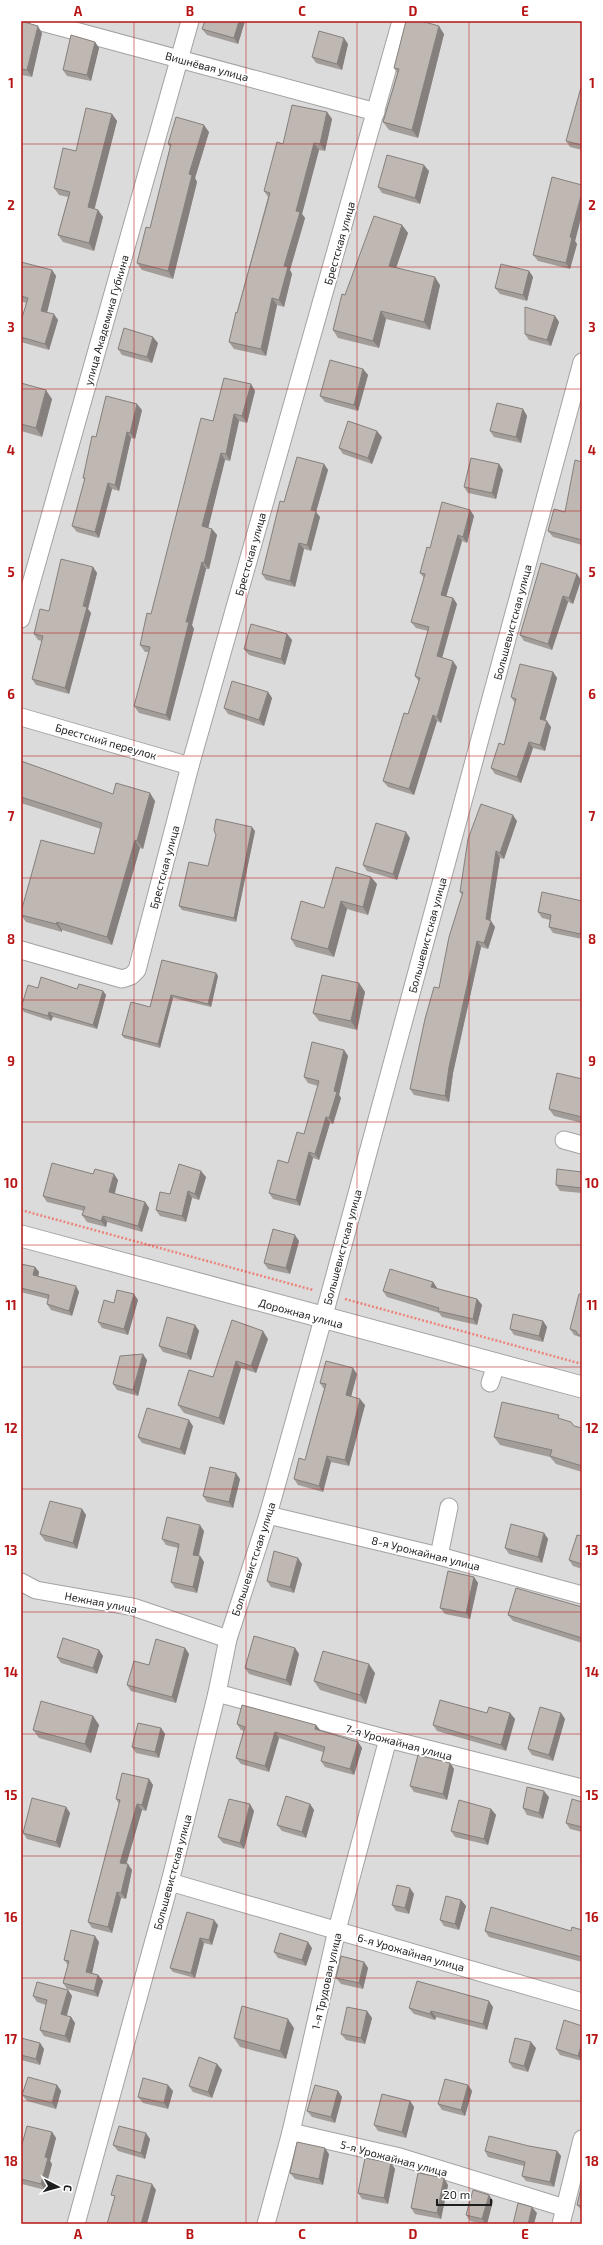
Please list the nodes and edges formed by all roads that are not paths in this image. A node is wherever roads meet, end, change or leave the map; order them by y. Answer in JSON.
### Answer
{"nodes":[{"id":1,"x":38,"y":21,"type":"edge"},
{"id":2,"x":190,"y":21,"type":"edge"},
{"id":3,"x":400,"y":21,"type":"edge"},
{"id":4,"x":180,"y":58,"type":"junction"},
{"id":5,"x":376,"y":112,"type":"junction"},
{"id":6,"x":582,"y":362,"type":"edge"},
{"id":7,"x":21,"y":619,"type":"edge"},
{"id":8,"x":21,"y":717,"type":"edge"},
{"id":9,"x":190,"y":766,"type":"junction"},
{"id":10,"x":21,"y":950,"type":"edge"},
{"id":11,"x":564,"y":1140,"type":"dead end"},
{"id":12,"x":582,"y":1145,"type":"edge"},
{"id":13,"x":21,"y":1236,"type":"edge"},
{"id":14,"x":323,"y":1319,"type":"junction"},
{"id":15,"x":582,"y":1387,"type":"edge"},
{"id":16,"x":449,"y":1507,"type":"dead end"},
{"id":17,"x":268,"y":1514,"type":"junction"},
{"id":18,"x":439,"y":1556,"type":"junction"},
{"id":19,"x":21,"y":1582,"type":"edge"},
{"id":20,"x":582,"y":1595,"type":"edge"},
{"id":21,"x":228,"y":1639,"type":"junction"},
{"id":22,"x":217,"y":1693,"type":"junction"},
{"id":23,"x":388,"y":1739,"type":"junction"},
{"id":24,"x":582,"y":1788,"type":"edge"},
{"id":25,"x":170,"y":1882,"type":"junction"},
{"id":26,"x":338,"y":1930,"type":"junction"},
{"id":27,"x":582,"y":2002,"type":"edge"},
{"id":28,"x":291,"y":2132,"type":"junction"},
{"id":29,"x":582,"y":2139,"type":"edge"},
{"id":30,"x":563,"y":2216,"type":"edge"},
{"id":31,"x":76,"y":2224,"type":"edge"},
{"id":32,"x":266,"y":2224,"type":"edge"}],
"edges":[{"from":1,"to":4,"type":"street","name":"Вишнёвая улица"},
{"from":2,"to":4,"type":"street","name":"улица Академика Губкина"},
{"from":3,"to":5,"type":"street","name":"Брестская улица"},
{"from":4,"to":5,"type":"street","name":"Вишнёвая улица"},
{"from":4,"to":7,"type":"street","name":"улица Академика Губкина"},
{"from":5,"to":9,"type":"street","name":"Брестская улица"},
{"from":6,"to":14,"type":"street","name":"Большевистская улица"},
{"from":8,"to":9,"type":"street","name":"Брестский переулок"},
{"from":9,"to":10,"type":"street","name":"Брестская улица"},
{"from":11,"to":12,"type":"street"},
{"from":13,"to":14,"type":"street","name":"Дорожная улица"},
{"from":14,"to":15,"type":"street","name":"Дорожная улица"},
{"from":14,"to":17,"type":"street","name":"Большевистская улица"},
{"from":16,"to":18,"type":"street"},
{"from":17,"to":18,"type":"street","name":"8-я Урожайная улица"},
{"from":17,"to":21,"type":"street","name":"Большевистская улица"},
{"from":18,"to":20,"type":"street","name":"8-я Урожайная улица"},
{"from":19,"to":21,"type":"street","name":"Нежная улица"},
{"from":21,"to":22,"type":"street","name":"Большевистская улица"},
{"from":22,"to":23,"type":"street","name":"7-я Урожайная улица"},
{"from":22,"to":25,"type":"street","name":"Большевистская улица"},
{"from":23,"to":24,"type":"street","name":"7-я Урожайная улица"},
{"from":23,"to":26,"type":"street","name":"1-я Трудовая улица"},
{"from":25,"to":26,"type":"street","name":"6-я Урожайная улица"},
{"from":25,"to":31,"type":"street","name":"Большевистская улица"},
{"from":26,"to":27,"type":"street","name":"6-я Урожайная улица"},
{"from":26,"to":28,"type":"street","name":"1-я Трудовая улица"},
{"from":28,"to":30,"type":"street","name":"5-я Урожайная улица"},
{"from":28,"to":32,"type":"street","name":"1-я Трудовая улица"},
{"from":29,"to":30,"type":"street"}]}
